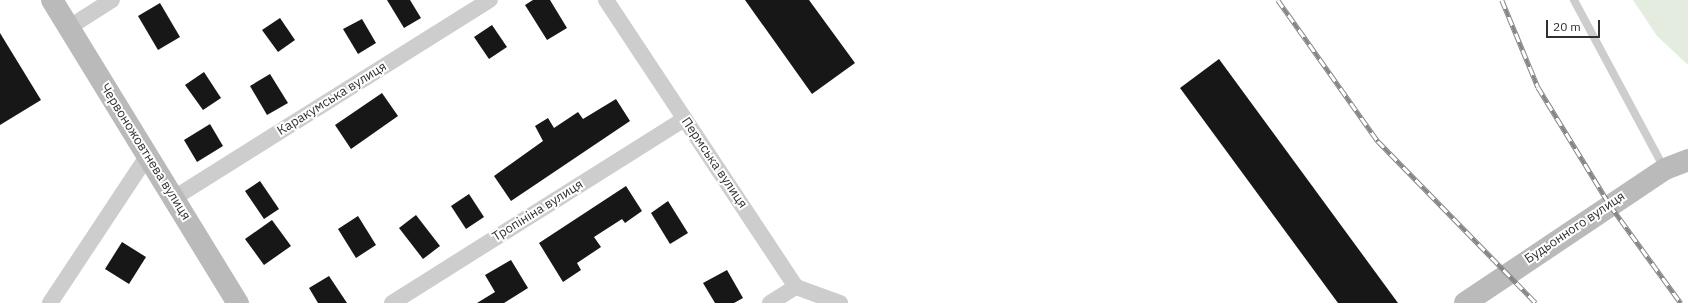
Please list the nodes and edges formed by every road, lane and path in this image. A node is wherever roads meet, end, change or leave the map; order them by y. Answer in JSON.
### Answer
{"nodes":[{"id":1,"x":52,"y":0,"type":"edge"},
{"id":2,"x":112,"y":0,"type":"edge"},
{"id":3,"x":490,"y":0,"type":"edge"},
{"id":4,"x":606,"y":0,"type":"edge"},
{"id":5,"x":1574,"y":0,"type":"edge"},
{"id":6,"x":68,"y":28,"type":"junction"},
{"id":7,"x":684,"y":119,"type":"junction"},
{"id":8,"x":148,"y":155,"type":"junction"},
{"id":9,"x":1688,"y":160,"type":"edge"},
{"id":10,"x":1665,"y":169,"type":"junction"},
{"id":11,"x":174,"y":198,"type":"junction"},
{"id":12,"x":796,"y":287,"type":"junction"},
{"id":13,"x":50,"y":303,"type":"edge"},
{"id":14,"x":238,"y":303,"type":"edge"},
{"id":15,"x":392,"y":303,"type":"edge"},
{"id":16,"x":770,"y":303,"type":"edge"},
{"id":17,"x":840,"y":303,"type":"edge"},
{"id":18,"x":1465,"y":303,"type":"edge"}],
"edges":[{"from":1,"to":6,"type":"main road","name":"Червоножовтнева вулиця"},
{"from":2,"to":6,"type":"street"},
{"from":3,"to":11,"type":"street","name":"Каракумська вулиця"},
{"from":4,"to":7,"type":"street","name":"Пермська вулиця"},
{"from":5,"to":10,"type":"lane"},
{"from":6,"to":8,"type":"main road","name":"Червоножовтнева вулиця"},
{"from":7,"to":12,"type":"street","name":"Пермська вулиця"},
{"from":7,"to":15,"type":"street","name":"Тропініна вулиця"},
{"from":8,"to":11,"type":"main road","name":"Червоножовтнева вулиця"},
{"from":8,"to":13,"type":"street"},
{"from":9,"to":10,"type":"main road","name":"Будьонного вулиця"},
{"from":10,"to":18,"type":"main road","name":"Будьонного вулиця"},
{"from":11,"to":14,"type":"main road","name":"Червоножовтнева вулиця"},
{"from":12,"to":16,"type":"street"},
{"from":12,"to":17,"type":"street"}]}
